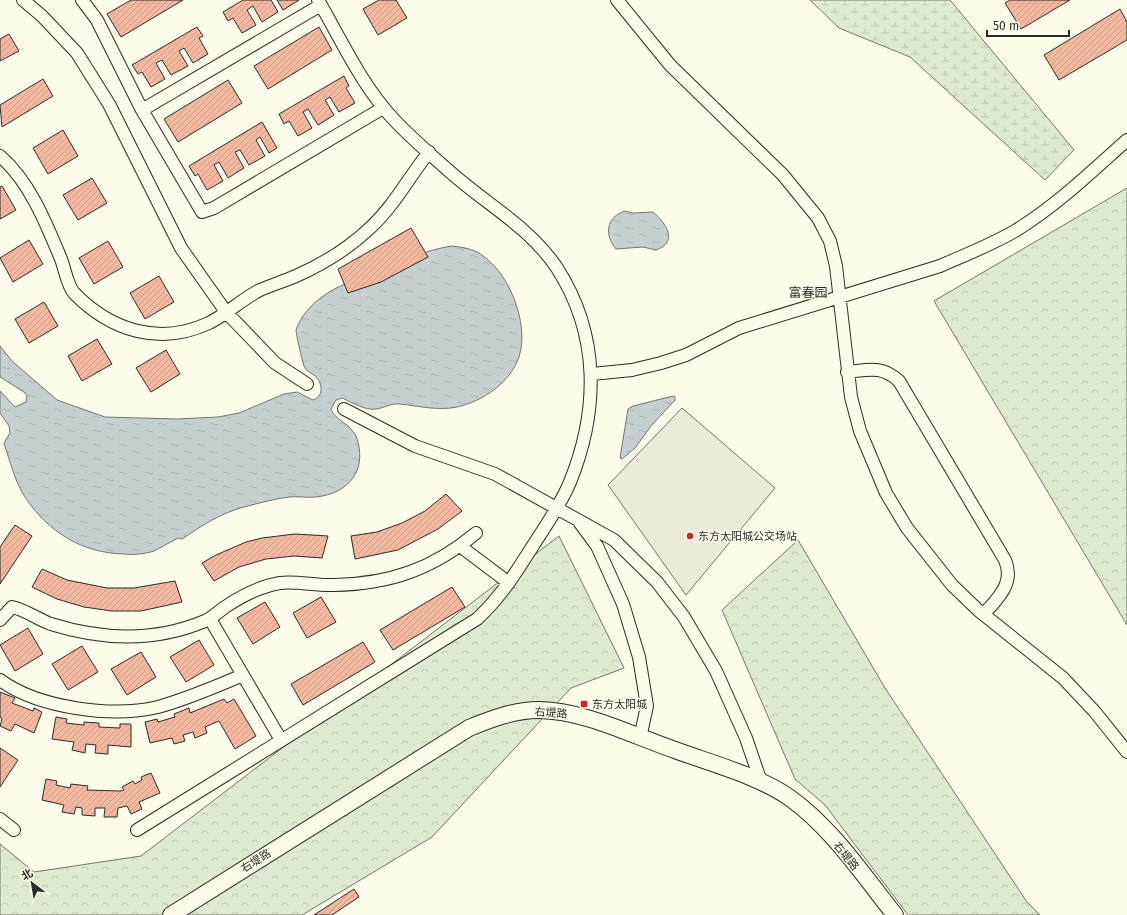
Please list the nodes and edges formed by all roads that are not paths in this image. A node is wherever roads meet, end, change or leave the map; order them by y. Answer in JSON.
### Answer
{"nodes":[{"id":1,"x":23,"y":0,"type":"edge"},
{"id":2,"x":617,"y":0,"type":"edge"},
{"id":3,"x":88,"y":2,"type":"edge"},
{"id":4,"x":320,"y":2,"type":"edge"},
{"id":5,"x":383,"y":108,"type":"junction"},
{"id":6,"x":142,"y":110,"type":"junction"},
{"id":7,"x":1127,"y":140,"type":"edge"},
{"id":8,"x":429,"y":152,"type":"junction"},
{"id":9,"x":0,"y":156,"type":"edge"},
{"id":10,"x":840,"y":296,"type":"junction"},
{"id":11,"x":226,"y":312,"type":"junction"},
{"id":12,"x":847,"y":372,"type":"junction"},
{"id":13,"x":592,"y":374,"type":"junction"},
{"id":14,"x":307,"y":384,"type":"dead end"},
{"id":15,"x":344,"y":409,"type":"dead end"},
{"id":16,"x":557,"y":508,"type":"junction"},
{"id":17,"x":577,"y":519,"type":"junction"},
{"id":18,"x":476,"y":533,"type":"dead end"},
{"id":19,"x":460,"y":546,"type":"junction"},
{"id":20,"x":509,"y":583,"type":"junction"},
{"id":21,"x":984,"y":614,"type":"junction"},
{"id":22,"x":210,"y":619,"type":"junction"},
{"id":23,"x":0,"y":620,"type":"edge"},
{"id":24,"x":243,"y":675,"type":"junction"},
{"id":25,"x":0,"y":680,"type":"edge"},
{"id":26,"x":640,"y":738,"type":"junction"},
{"id":27,"x":281,"y":740,"type":"junction"},
{"id":28,"x":1127,"y":752,"type":"edge"},
{"id":29,"x":761,"y":782,"type":"junction"},
{"id":30,"x":0,"y":819,"type":"edge"},
{"id":31,"x":14,"y":830,"type":"dead end"},
{"id":32,"x":137,"y":830,"type":"dead end"},
{"id":33,"x":171,"y":915,"type":"edge"},
{"id":34,"x":895,"y":915,"type":"edge"}],
"edges":[{"from":1,"to":11,"type":"street"},
{"from":2,"to":10,"type":"street"},
{"from":3,"to":6,"type":"street"},
{"from":4,"to":5,"type":"street"},
{"from":4,"to":6,"type":"street"},
{"from":5,"to":6,"type":"street"},
{"from":5,"to":8,"type":"street"},
{"from":7,"to":10,"type":"street"},
{"from":8,"to":11,"type":"street"},
{"from":8,"to":13,"type":"street"},
{"from":9,"to":11,"type":"street"},
{"from":10,"to":12,"type":"street"},
{"from":10,"to":13,"type":"street"},
{"from":11,"to":14,"type":"street"},
{"from":12,"to":21,"type":"street"},
{"from":12,"to":21,"type":"street"},
{"from":13,"to":16,"type":"street"},
{"from":15,"to":16,"type":"street"},
{"from":16,"to":17,"type":"street"},
{"from":16,"to":20,"type":"street"},
{"from":17,"to":26,"type":"street"},
{"from":17,"to":29,"type":"street"},
{"from":18,"to":19,"type":"street"},
{"from":19,"to":20,"type":"street"},
{"from":19,"to":22,"type":"street"},
{"from":20,"to":27,"type":"street"},
{"from":21,"to":28,"type":"street"},
{"from":22,"to":23,"type":"street"},
{"from":22,"to":24,"type":"street"},
{"from":24,"to":25,"type":"street"},
{"from":24,"to":27,"type":"street"},
{"from":26,"to":29,"type":"main road","name":"右堤路"},
{"from":26,"to":33,"type":"main road","name":"右堤路"},
{"from":27,"to":32,"type":"street"},
{"from":29,"to":34,"type":"main road","name":"右堤路"},
{"from":30,"to":31,"type":"street"}]}
